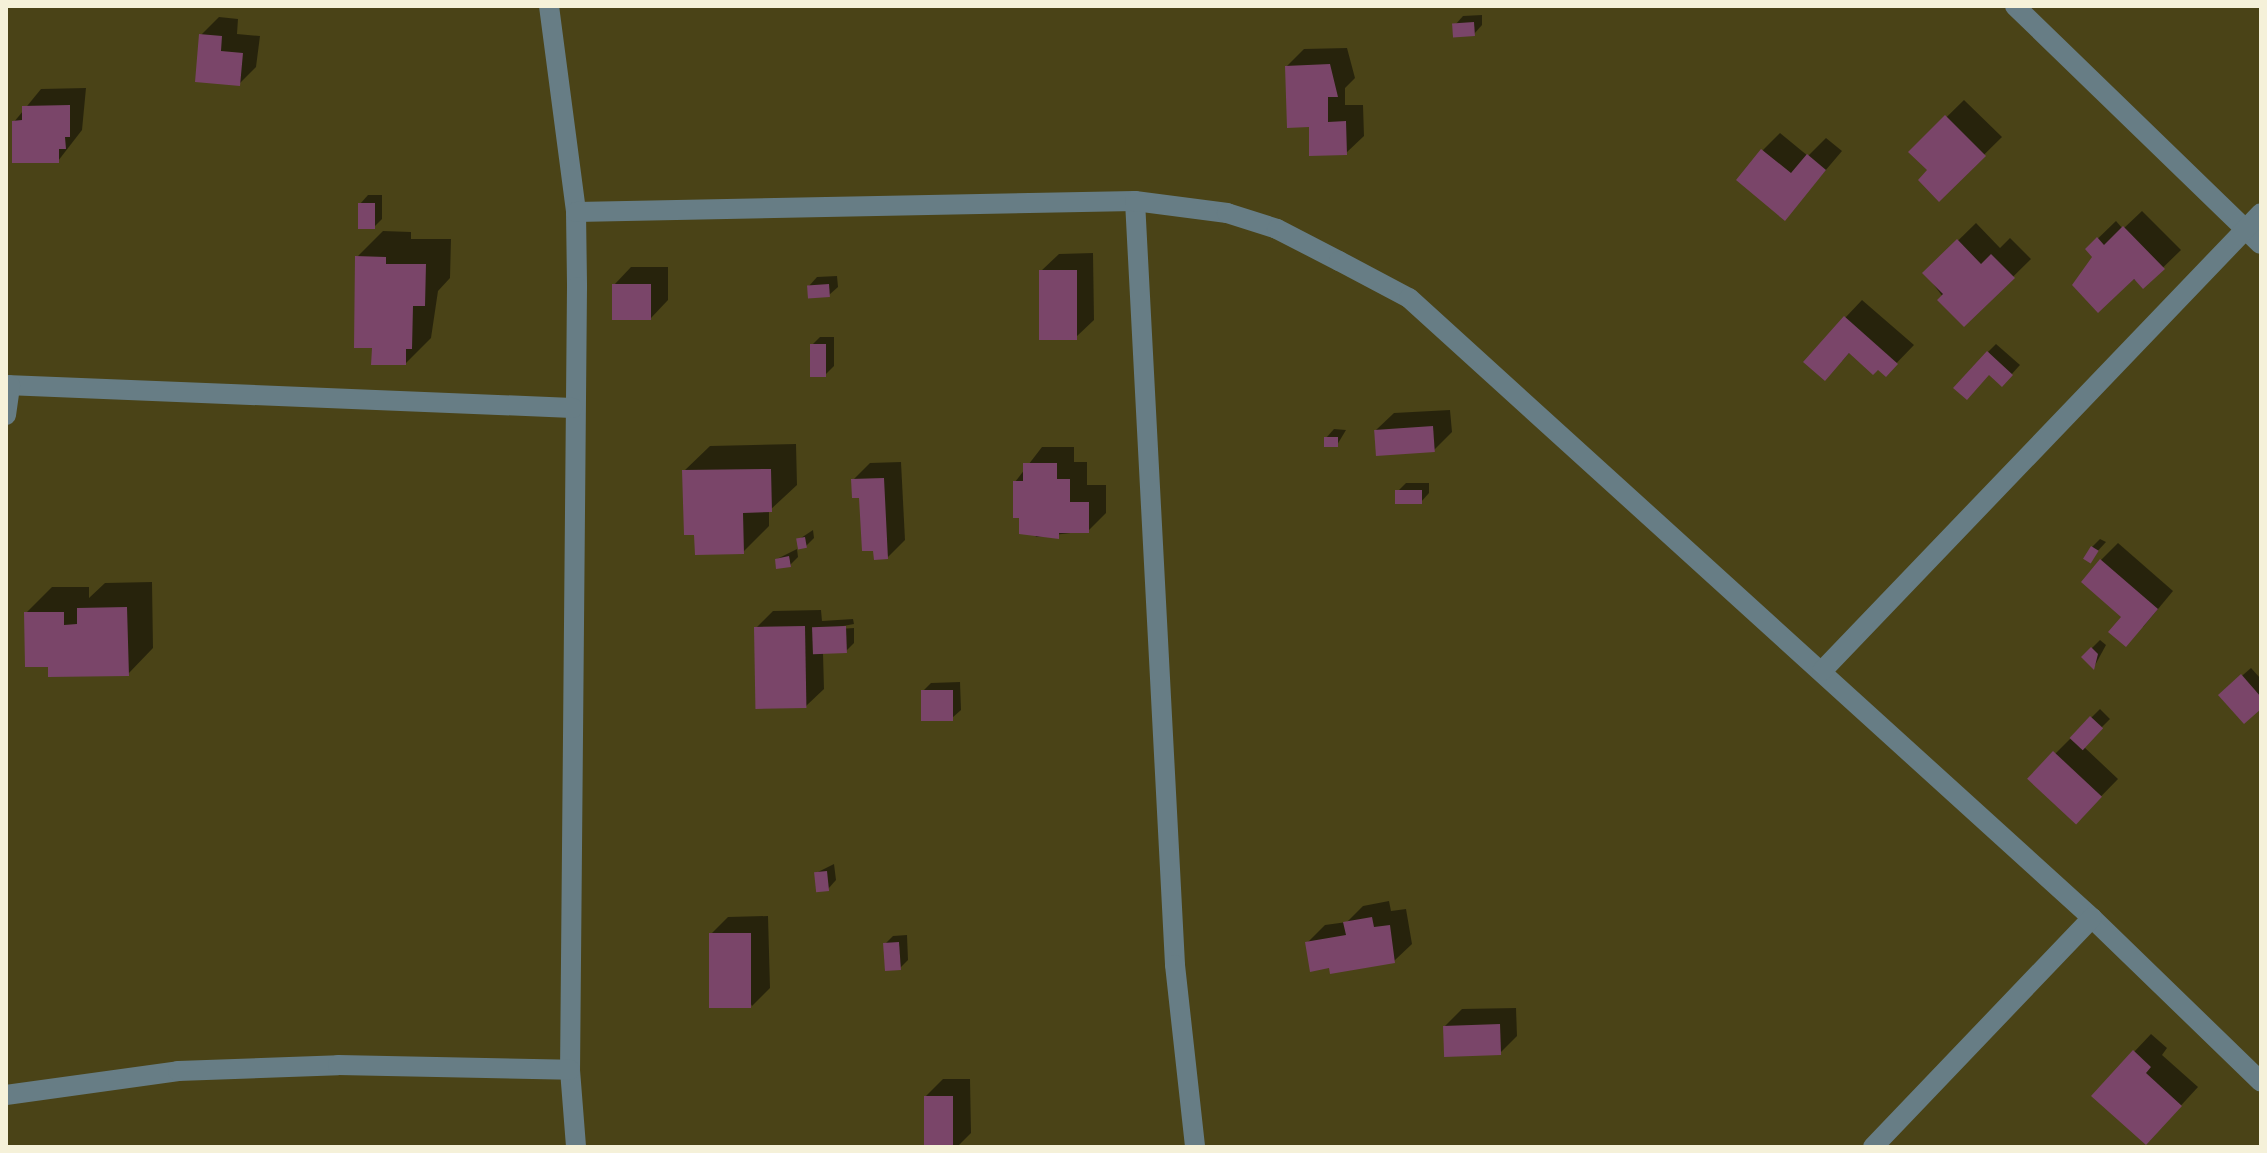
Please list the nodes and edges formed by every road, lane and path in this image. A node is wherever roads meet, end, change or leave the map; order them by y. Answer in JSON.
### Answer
{"nodes":[{"id":1,"x":549,"y":6,"type":"edge"},
{"id":2,"x":2015,"y":6,"type":"edge"},
{"id":3,"x":1135,"y":201,"type":"junction"},
{"id":4,"x":576,"y":212,"type":"junction"},
{"id":5,"x":2261,"y":213,"type":"edge"},
{"id":6,"x":2254,"y":238,"type":"edge"},
{"id":7,"x":8,"y":385,"type":"edge"},
{"id":8,"x":573,"y":408,"type":"junction"},
{"id":9,"x":6,"y":415,"type":"edge"},
{"id":10,"x":1822,"y":671,"type":"junction"},
{"id":11,"x":2092,"y":918,"type":"junction"},
{"id":12,"x":570,"y":1070,"type":"junction"},
{"id":13,"x":2261,"y":1082,"type":"edge"},
{"id":14,"x":6,"y":1095,"type":"edge"},
{"id":15,"x":576,"y":1147,"type":"edge"},
{"id":16,"x":1195,"y":1147,"type":"edge"},
{"id":17,"x":1873,"y":1147,"type":"edge"}],
"edges":[{"from":1,"to":4,"type":"street"},
{"from":2,"to":6,"type":"street"},
{"from":3,"to":4,"type":"street"},
{"from":3,"to":10,"type":"street"},
{"from":3,"to":16,"type":"street"},
{"from":4,"to":8,"type":"street"},
{"from":5,"to":6,"type":"street"},
{"from":6,"to":10,"type":"street"},
{"from":7,"to":8,"type":"street"},
{"from":7,"to":9,"type":"street"},
{"from":8,"to":12,"type":"street"},
{"from":10,"to":11,"type":"street"},
{"from":11,"to":13,"type":"street"},
{"from":11,"to":17,"type":"street"},
{"from":12,"to":14,"type":"street"},
{"from":12,"to":15,"type":"street"}]}
